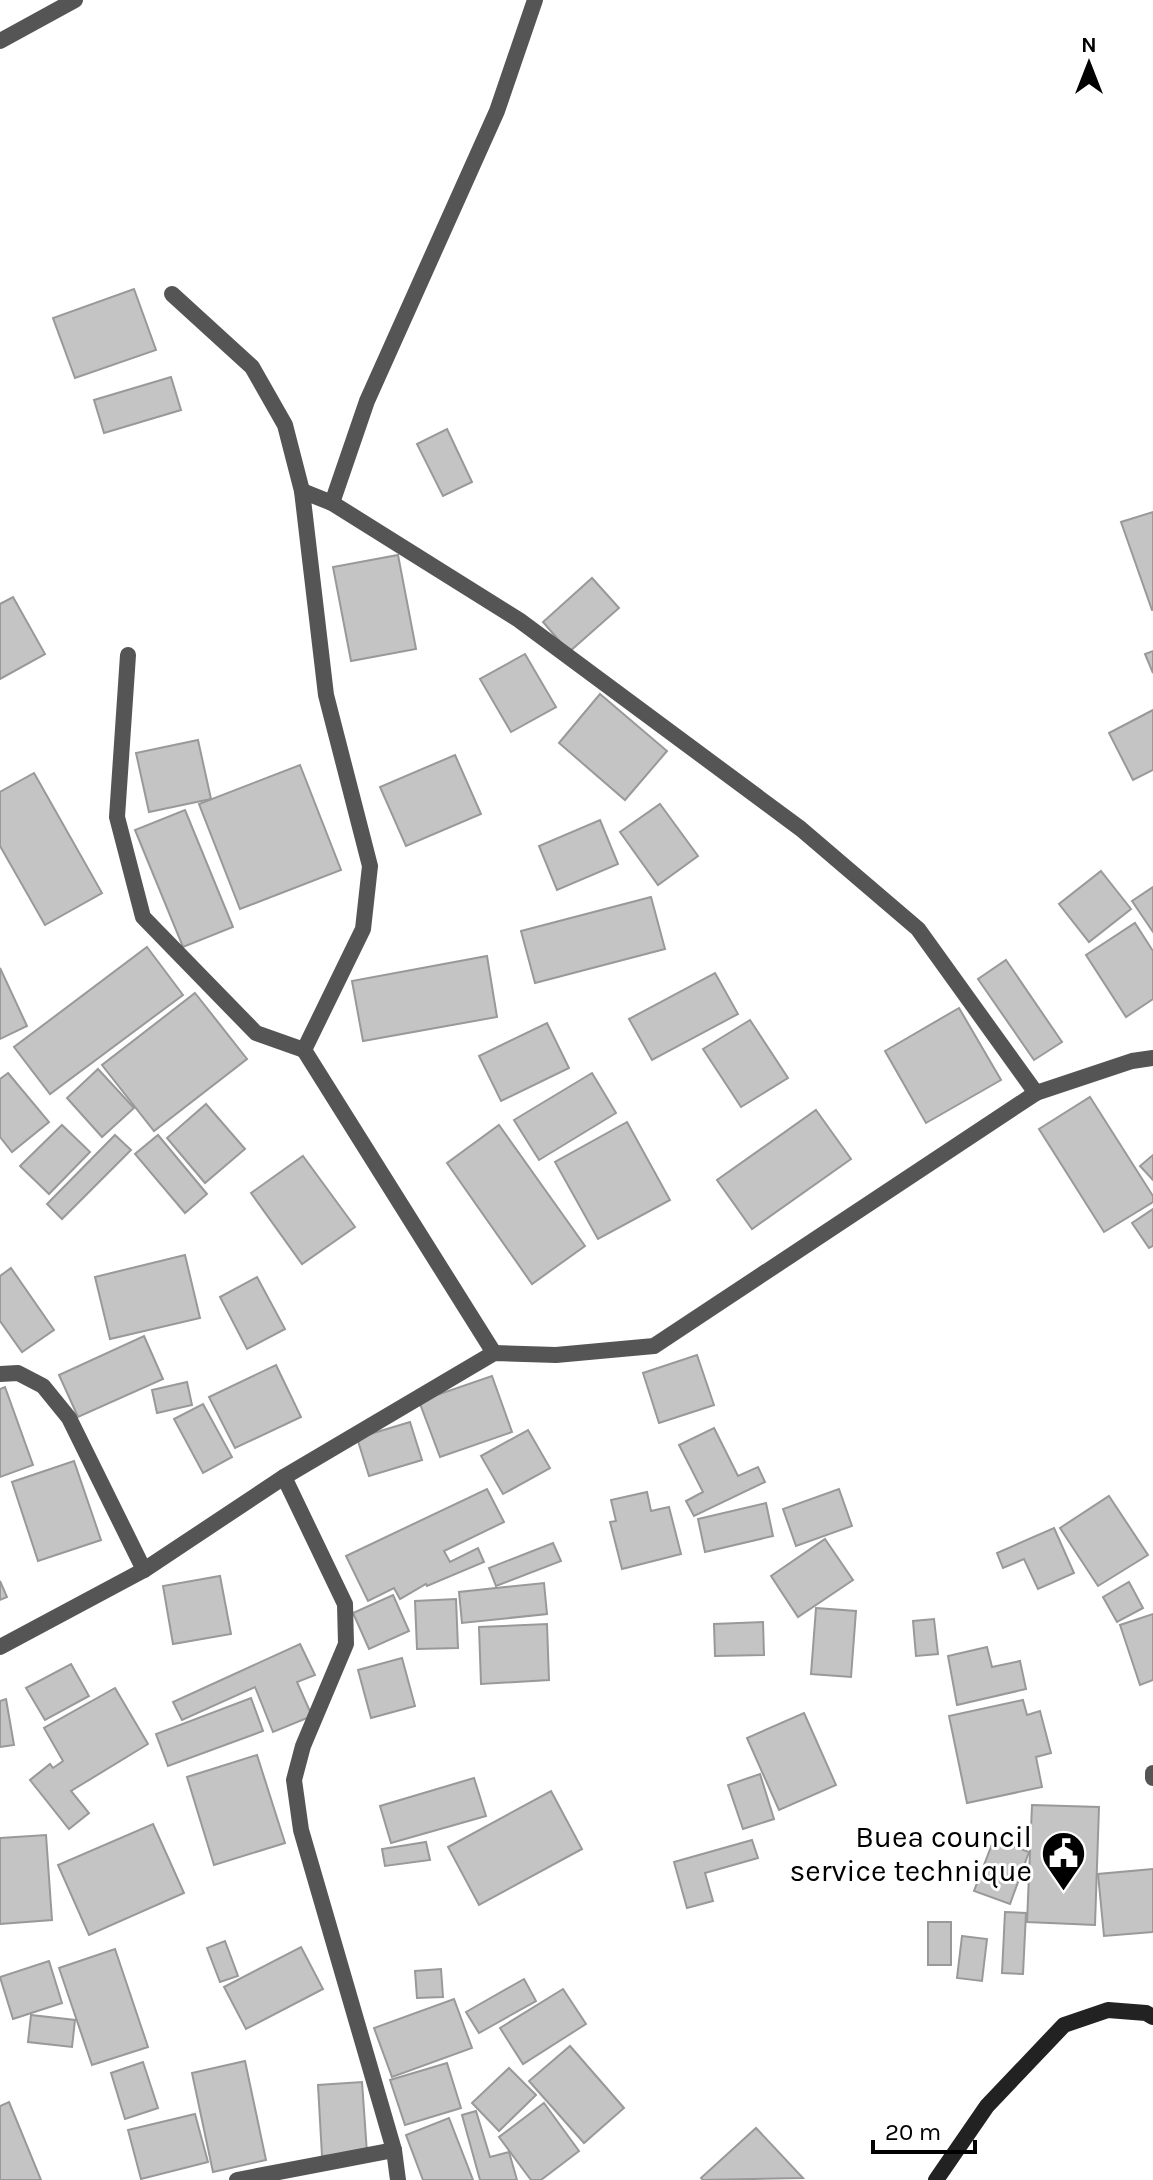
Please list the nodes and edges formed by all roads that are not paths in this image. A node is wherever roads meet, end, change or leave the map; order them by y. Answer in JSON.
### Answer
{"nodes":[{"id":1,"x":75,"y":0,"type":"edge"},
{"id":2,"x":535,"y":0,"type":"edge"},
{"id":3,"x":0,"y":41,"type":"edge"},
{"id":4,"x":172,"y":294,"type":"dead end"},
{"id":5,"x":302,"y":491,"type":"junction"},
{"id":6,"x":332,"y":503,"type":"junction"},
{"id":7,"x":128,"y":655,"type":"dead end"},
{"id":8,"x":304,"y":1050,"type":"junction"},
{"id":9,"x":1153,"y":1058,"type":"edge"},
{"id":10,"x":1036,"y":1093,"type":"junction"},
{"id":11,"x":494,"y":1353,"type":"junction"},
{"id":12,"x":0,"y":1374,"type":"edge"},
{"id":13,"x":284,"y":1477,"type":"junction"},
{"id":14,"x":144,"y":1570,"type":"junction"},
{"id":15,"x":0,"y":1647,"type":"edge"},
{"id":16,"x":1153,"y":2017,"type":"edge"},
{"id":17,"x":394,"y":2150,"type":"junction"},
{"id":18,"x":237,"y":2180,"type":"edge"},
{"id":19,"x":398,"y":2180,"type":"edge"},
{"id":20,"x":936,"y":2180,"type":"edge"}],
"edges":[{"from":1,"to":3,"type":"street"},
{"from":2,"to":6,"type":"street"},
{"from":4,"to":5,"type":"street"},
{"from":5,"to":6,"type":"street"},
{"from":5,"to":8,"type":"street"},
{"from":6,"to":10,"type":"street"},
{"from":7,"to":8,"type":"street"},
{"from":8,"to":11,"type":"street"},
{"from":9,"to":10,"type":"street"},
{"from":10,"to":11,"type":"street"},
{"from":11,"to":13,"type":"street"},
{"from":12,"to":14,"type":"street"},
{"from":13,"to":14,"type":"street"},
{"from":13,"to":17,"type":"street"},
{"from":14,"to":15,"type":"street"},
{"from":16,"to":20,"type":"main road"},
{"from":17,"to":18,"type":"street"},
{"from":17,"to":19,"type":"street"}]}
